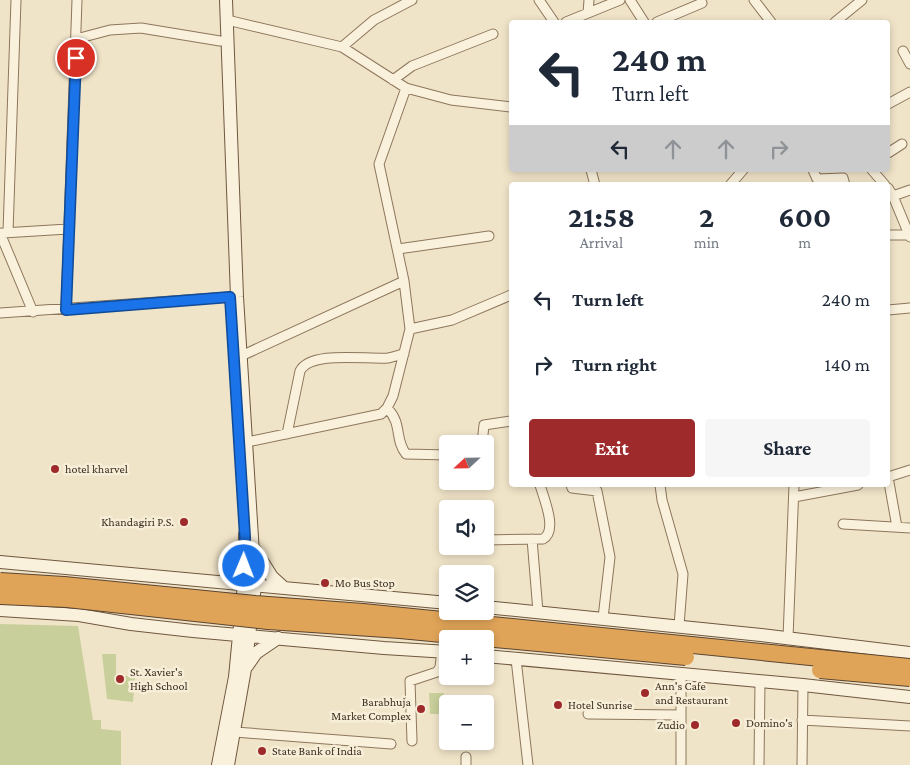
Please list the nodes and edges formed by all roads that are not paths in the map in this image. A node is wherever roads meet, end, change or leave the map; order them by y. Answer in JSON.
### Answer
{"nodes":[{"id":1,"x":16,"y":0,"type":"edge"},
{"id":2,"x":77,"y":0,"type":"edge"},
{"id":3,"x":218,"y":0,"type":"edge"},
{"id":4,"x":226,"y":0,"type":"edge"},
{"id":5,"x":412,"y":0,"type":"edge"},
{"id":6,"x":539,"y":0,"type":"edge"},
{"id":7,"x":589,"y":0,"type":"edge"},
{"id":8,"x":620,"y":0,"type":"edge"},
{"id":9,"x":754,"y":0,"type":"edge"},
{"id":10,"x":862,"y":0,"type":"edge"},
{"id":11,"x":634,"y":1,"type":"edge"},
{"id":12,"x":702,"y":3,"type":"dead end"},
{"id":13,"x":588,"y":13,"type":"junction"},
{"id":14,"x":227,"y":20,"type":"junction"},
{"id":15,"x":553,"y":20,"type":"edge"},
{"id":16,"x":571,"y":20,"type":"edge"},
{"id":17,"x":643,"y":20,"type":"edge"},
{"id":18,"x":662,"y":20,"type":"edge"},
{"id":19,"x":769,"y":20,"type":"edge"},
{"id":20,"x":837,"y":20,"type":"edge"},
{"id":21,"x":492,"y":34,"type":"dead end"},
{"id":22,"x":76,"y":39,"type":"junction"},
{"id":23,"x":220,"y":40,"type":"junction"},
{"id":24,"x":342,"y":47,"type":"junction"},
{"id":25,"x":903,"y":51,"type":"dead end"},
{"id":26,"x":910,"y":64,"type":"edge"},
{"id":27,"x":393,"y":80,"type":"junction"},
{"id":28,"x":225,"y":83,"type":"junction"},
{"id":29,"x":406,"y":88,"type":"junction"},
{"id":30,"x":910,"y":92,"type":"edge"},
{"id":31,"x":890,"y":103,"type":"edge"},
{"id":32,"x":509,"y":107,"type":"edge"},
{"id":33,"x":11,"y":124,"type":"junction"},
{"id":34,"x":0,"y":128,"type":"edge"},
{"id":35,"x":902,"y":144,"type":"dead end"},
{"id":36,"x":890,"y":152,"type":"edge"},
{"id":37,"x":741,"y":172,"type":"edge"},
{"id":38,"x":814,"y":172,"type":"edge"},
{"id":39,"x":874,"y":172,"type":"edge"},
{"id":40,"x":733,"y":182,"type":"edge"},
{"id":41,"x":844,"y":182,"type":"edge"},
{"id":42,"x":882,"y":182,"type":"edge"},
{"id":43,"x":910,"y":190,"type":"edge"},
{"id":44,"x":890,"y":192,"type":"edge"},
{"id":45,"x":68,"y":229,"type":"junction"},
{"id":46,"x":3,"y":233,"type":"edge"},
{"id":47,"x":890,"y":235,"type":"edge"},
{"id":48,"x":909,"y":235,"type":"edge"},
{"id":49,"x":489,"y":236,"type":"dead end"},
{"id":50,"x":398,"y":250,"type":"junction"},
{"id":51,"x":404,"y":281,"type":"junction"},
{"id":52,"x":230,"y":297,"type":"junction"},
{"id":53,"x":509,"y":297,"type":"edge"},
{"id":54,"x":910,"y":308,"type":"edge"},
{"id":55,"x":66,"y":310,"type":"junction"},
{"id":56,"x":890,"y":310,"type":"edge"},
{"id":57,"x":33,"y":312,"type":"junction"},
{"id":58,"x":0,"y":313,"type":"edge"},
{"id":59,"x":410,"y":329,"type":"junction"},
{"id":60,"x":404,"y":354,"type":"junction"},
{"id":61,"x":241,"y":356,"type":"junction"},
{"id":62,"x":387,"y":408,"type":"junction"},
{"id":63,"x":509,"y":420,"type":"edge"},
{"id":64,"x":287,"y":434,"type":"junction"},
{"id":65,"x":483,"y":435,"type":"edge"},
{"id":66,"x":247,"y":442,"type":"junction"},
{"id":67,"x":439,"y":455,"type":"edge"},
{"id":68,"x":244,"y":465,"type":"junction"},
{"id":69,"x":910,"y":470,"type":"edge"},
{"id":70,"x":890,"y":476,"type":"edge"},
{"id":71,"x":540,"y":487,"type":"edge"},
{"id":72,"x":572,"y":487,"type":"edge"},
{"id":73,"x":660,"y":487,"type":"edge"},
{"id":74,"x":794,"y":487,"type":"edge"},
{"id":75,"x":846,"y":487,"type":"edge"},
{"id":76,"x":890,"y":487,"type":"edge"},
{"id":77,"x":794,"y":496,"type":"junction"},
{"id":78,"x":843,"y":524,"type":"dead end"},
{"id":79,"x":897,"y":527,"type":"junction"},
{"id":80,"x":910,"y":528,"type":"edge"},
{"id":81,"x":532,"y":539,"type":"junction"},
{"id":82,"x":494,"y":540,"type":"edge"},
{"id":83,"x":249,"y":548,"type":"junction"},
{"id":84,"x":0,"y":562,"type":"edge"},
{"id":85,"x":168,"y":576,"type":"junction"},
{"id":86,"x":0,"y":581,"type":"edge"},
{"id":87,"x":223,"y":582,"type":"junction"},
{"id":88,"x":250,"y":585,"type":"junction"},
{"id":89,"x":283,"y":588,"type":"junction"},
{"id":90,"x":0,"y":596,"type":"edge"},
{"id":91,"x":368,"y":596,"type":"junction"},
{"id":92,"x":439,"y":602,"type":"edge"},
{"id":93,"x":494,"y":607,"type":"edge"},
{"id":94,"x":0,"y":610,"type":"edge"},
{"id":95,"x":538,"y":612,"type":"junction"},
{"id":96,"x":603,"y":618,"type":"junction"},
{"id":97,"x":679,"y":626,"type":"junction"},
{"id":98,"x":165,"y":628,"type":"junction"},
{"id":99,"x":213,"y":632,"type":"junction"},
{"id":100,"x":244,"y":634,"type":"junction"},
{"id":101,"x":278,"y":638,"type":"junction"},
{"id":102,"x":788,"y":638,"type":"junction"},
{"id":103,"x":368,"y":647,"type":"junction"},
{"id":104,"x":439,"y":651,"type":"edge"},
{"id":105,"x":910,"y":653,"type":"edge"},
{"id":106,"x":494,"y":657,"type":"edge"},
{"id":107,"x":516,"y":659,"type":"junction"},
{"id":108,"x":240,"y":667,"type":"junction"},
{"id":109,"x":910,"y":667,"type":"edge"},
{"id":110,"x":439,"y":669,"type":"edge"},
{"id":111,"x":681,"y":674,"type":"junction"},
{"id":112,"x":910,"y":678,"type":"edge"},
{"id":113,"x":760,"y":681,"type":"junction"},
{"id":114,"x":803,"y":685,"type":"junction"},
{"id":115,"x":910,"y":697,"type":"edge"},
{"id":116,"x":588,"y":714,"type":"dead end"},
{"id":117,"x":681,"y":715,"type":"junction"},
{"id":118,"x":802,"y":720,"type":"junction"},
{"id":119,"x":910,"y":726,"type":"edge"},
{"id":120,"x":235,"y":732,"type":"junction"},
{"id":121,"x":412,"y":741,"type":"dead end"},
{"id":122,"x":391,"y":744,"type":"dead end"},
{"id":123,"x":218,"y":765,"type":"edge"},
{"id":124,"x":228,"y":765,"type":"edge"},
{"id":125,"x":528,"y":765,"type":"edge"},
{"id":126,"x":681,"y":765,"type":"edge"},
{"id":127,"x":759,"y":765,"type":"edge"},
{"id":128,"x":802,"y":765,"type":"edge"}],
"edges":[{"from":1,"to":33,"type":"street"},
{"from":2,"to":22,"type":"street"},
{"from":3,"to":23,"type":"street"},
{"from":4,"to":14,"type":"street"},
{"from":5,"to":24,"type":"street"},
{"from":6,"to":15,"type":"street"},
{"from":7,"to":13,"type":"street"},
{"from":8,"to":13,"type":"street"},
{"from":9,"to":19,"type":"street"},
{"from":10,"to":20,"type":"street"},
{"from":11,"to":17,"type":"street"},
{"from":12,"to":18,"type":"street"},
{"from":13,"to":16,"type":"street"},
{"from":14,"to":24,"type":"street"},
{"from":14,"to":28,"type":"street"},
{"from":21,"to":27,"type":"street"},
{"from":22,"to":23,"type":"street"},
{"from":22,"to":45,"type":"street"},
{"from":23,"to":28,"type":"street"},
{"from":24,"to":27,"type":"street"},
{"from":25,"to":26,"type":"street"},
{"from":27,"to":29,"type":"street"},
{"from":28,"to":52,"type":"street"},
{"from":28,"to":61,"type":"street"},
{"from":29,"to":32,"type":"street"},
{"from":29,"to":50,"type":"street"},
{"from":30,"to":31,"type":"street"},
{"from":33,"to":34,"type":"street"},
{"from":33,"to":46,"type":"street"},
{"from":35,"to":36,"type":"street"},
{"from":37,"to":40,"type":"street"},
{"from":38,"to":41,"type":"street"},
{"from":39,"to":42,"type":"street"},
{"from":43,"to":44,"type":"street"},
{"from":44,"to":48,"type":"street"},
{"from":45,"to":46,"type":"street"},
{"from":45,"to":55,"type":"street"},
{"from":46,"to":57,"type":"street"},
{"from":47,"to":48,"type":"street"},
{"from":49,"to":50,"type":"street"},
{"from":50,"to":51,"type":"street"},
{"from":51,"to":59,"type":"street"},
{"from":51,"to":61,"type":"street"},
{"from":52,"to":55,"type":"street"},
{"from":52,"to":68,"type":"street"},
{"from":53,"to":59,"type":"street"},
{"from":54,"to":56,"type":"street"},
{"from":55,"to":57,"type":"street"},
{"from":57,"to":58,"type":"street"},
{"from":59,"to":60,"type":"street"},
{"from":60,"to":62,"type":"street"},
{"from":60,"to":64,"type":"street"},
{"from":61,"to":66,"type":"street"},
{"from":62,"to":64,"type":"street"},
{"from":62,"to":67,"type":"street"},
{"from":63,"to":65,"type":"street"},
{"from":64,"to":66,"type":"street"},
{"from":66,"to":68,"type":"street"},
{"from":68,"to":83,"type":"street"},
{"from":69,"to":70,"type":"street"},
{"from":71,"to":81,"type":"street"},
{"from":72,"to":96,"type":"street"},
{"from":73,"to":97,"type":"street"},
{"from":74,"to":77,"type":"street"},
{"from":75,"to":77,"type":"street"},
{"from":76,"to":79,"type":"street"},
{"from":77,"to":102,"type":"street"},
{"from":78,"to":79,"type":"street"},
{"from":79,"to":80,"type":"street"},
{"from":81,"to":82,"type":"street"},
{"from":81,"to":95,"type":"street"},
{"from":83,"to":87,"type":"street"},
{"from":83,"to":88,"type":"street"},
{"from":83,"to":89,"type":"street"},
{"from":84,"to":85,"type":"street"},
{"from":85,"to":87,"type":"street"},
{"from":85,"to":98,"type":"street"},
{"from":86,"to":109,"type":"highway","bridge":true},
{"from":87,"to":88,"type":"street"},
{"from":88,"to":89,"type":"street"},
{"from":88,"to":100,"type":"street"},
{"from":89,"to":91,"type":"street"},
{"from":90,"to":112,"type":"highway","bridge":true},
{"from":91,"to":92,"type":"street"},
{"from":91,"to":103,"type":"street"},
{"from":93,"to":95,"type":"street"},
{"from":94,"to":98,"type":"street"},
{"from":95,"to":96,"type":"street"},
{"from":96,"to":97,"type":"street"},
{"from":97,"to":102,"type":"street"},
{"from":98,"to":99,"type":"street"},
{"from":99,"to":100,"type":"street"},
{"from":99,"to":108,"type":"street"},
{"from":100,"to":101,"type":"street"},
{"from":100,"to":108,"type":"street"},
{"from":101,"to":103,"type":"street"},
{"from":101,"to":108,"type":"street"},
{"from":102,"to":105,"type":"street"},
{"from":103,"to":104,"type":"street"},
{"from":106,"to":107,"type":"street"},
{"from":107,"to":111,"type":"street"},
{"from":107,"to":125,"type":"street"},
{"from":108,"to":120,"type":"street"},
{"from":108,"to":123,"type":"street"},
{"from":110,"to":121,"type":"street"},
{"from":111,"to":113,"type":"street"},
{"from":111,"to":117,"type":"street"},
{"from":113,"to":114,"type":"street"},
{"from":113,"to":127,"type":"street"},
{"from":114,"to":115,"type":"street"},
{"from":114,"to":118,"type":"street"},
{"from":116,"to":117,"type":"street"},
{"from":117,"to":126,"type":"street"},
{"from":118,"to":119,"type":"street"},
{"from":118,"to":128,"type":"street"},
{"from":120,"to":122,"type":"street"},
{"from":120,"to":124,"type":"street"}]}
